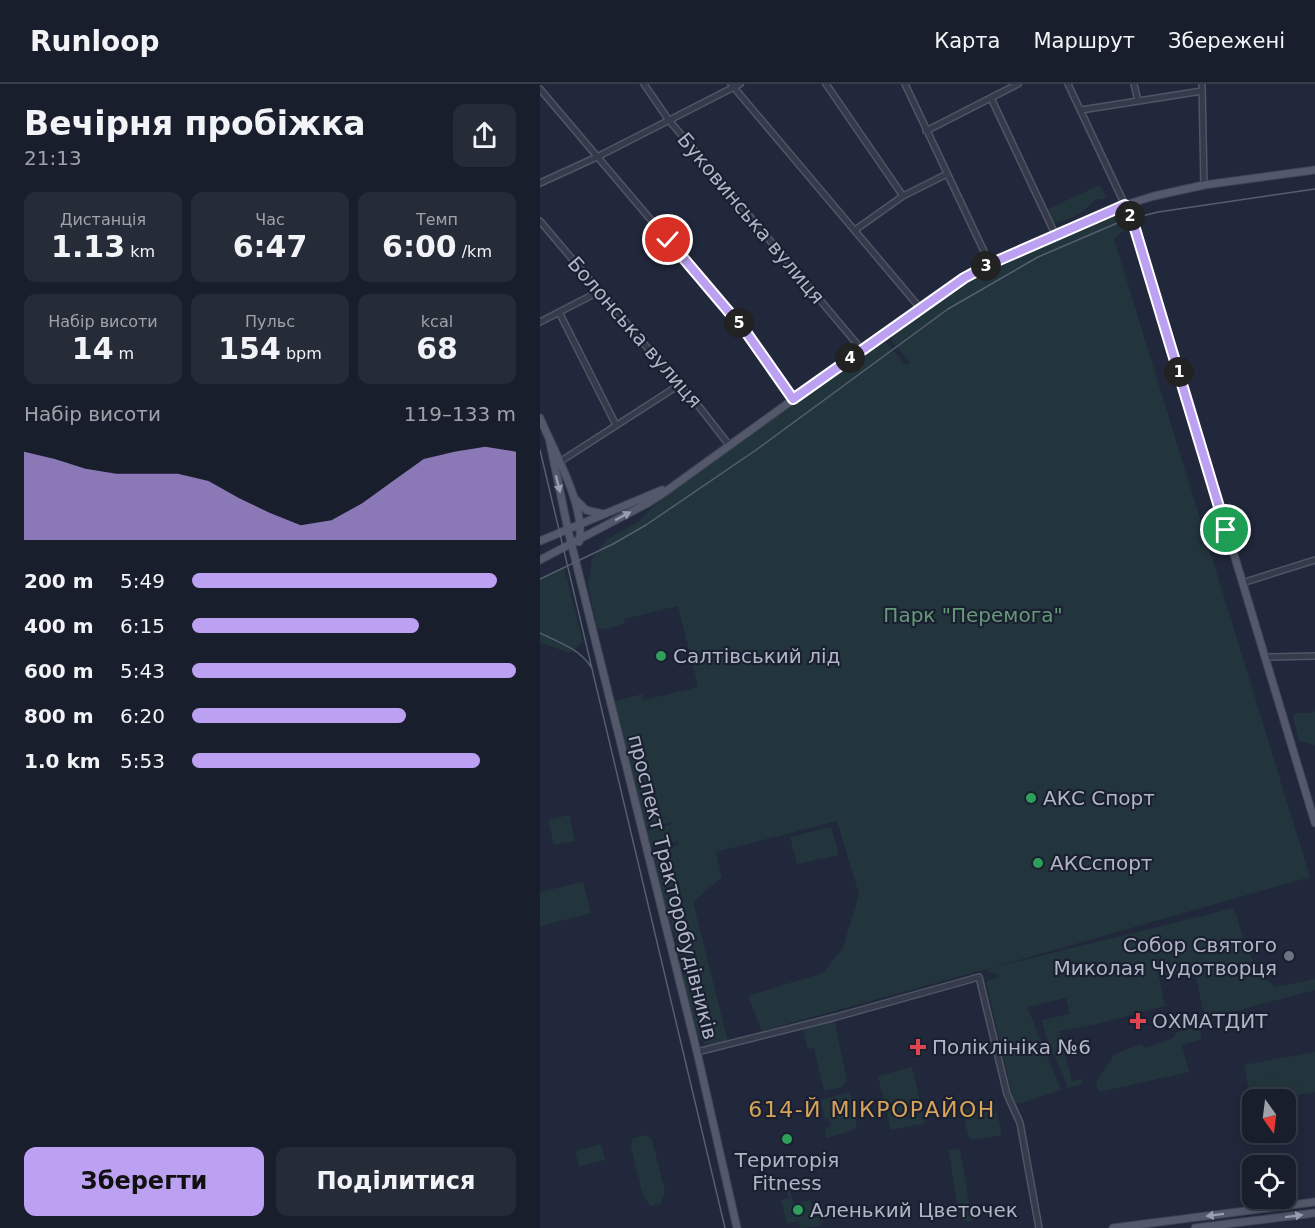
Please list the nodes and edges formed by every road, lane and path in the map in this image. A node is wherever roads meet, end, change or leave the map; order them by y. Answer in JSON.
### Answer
{"nodes":[{"id":1,"x":644,"y":84,"type":"edge"},
{"id":2,"x":740,"y":84,"type":"edge"},
{"id":3,"x":826,"y":84,"type":"edge"},
{"id":4,"x":904,"y":84,"type":"edge"},
{"id":5,"x":1018,"y":84,"type":"edge"},
{"id":6,"x":1068,"y":84,"type":"edge"},
{"id":7,"x":1134,"y":84,"type":"edge"},
{"id":8,"x":732,"y":86,"type":"edge"},
{"id":9,"x":1202,"y":87,"type":"edge"},
{"id":10,"x":540,"y":89,"type":"edge"},
{"id":11,"x":992,"y":98,"type":"junction"},
{"id":12,"x":1138,"y":101,"type":"junction"},
{"id":13,"x":1081,"y":110,"type":"junction"},
{"id":14,"x":668,"y":119,"type":"junction"},
{"id":15,"x":926,"y":131,"type":"junction"},
{"id":16,"x":597,"y":157,"type":"junction"},
{"id":17,"x":1315,"y":170,"type":"edge"},
{"id":18,"x":947,"y":174,"type":"junction"},
{"id":19,"x":540,"y":183,"type":"edge"},
{"id":20,"x":1204,"y":185,"type":"junction"},
{"id":21,"x":903,"y":196,"type":"junction"},
{"id":22,"x":1125,"y":205,"type":"junction"},
{"id":23,"x":540,"y":221,"type":"edge"},
{"id":24,"x":855,"y":230,"type":"junction"},
{"id":25,"x":1055,"y":234,"type":"junction"},
{"id":26,"x":990,"y":264,"type":"junction"},
{"id":27,"x":600,"y":291,"type":"junction"},
{"id":28,"x":920,"y":308,"type":"junction"},
{"id":29,"x":559,"y":312,"type":"junction"},
{"id":30,"x":540,"y":321,"type":"edge"},
{"id":31,"x":862,"y":350,"type":"junction"},
{"id":32,"x":679,"y":385,"type":"junction"},
{"id":33,"x":793,"y":399,"type":"junction"},
{"id":34,"x":540,"y":418,"type":"edge"},
{"id":35,"x":616,"y":425,"type":"junction"},
{"id":36,"x":549,"y":438,"type":"junction"},
{"id":37,"x":729,"y":445,"type":"junction"},
{"id":38,"x":561,"y":461,"type":"junction"},
{"id":39,"x":680,"y":481,"type":"junction"},
{"id":40,"x":573,"y":496,"type":"junction"},
{"id":41,"x":605,"y":514,"type":"junction"},
{"id":42,"x":580,"y":525,"type":"junction"},
{"id":43,"x":568,"y":530,"type":"junction"},
{"id":44,"x":580,"y":539,"type":"junction"},
{"id":45,"x":540,"y":541,"type":"edge"},
{"id":46,"x":572,"y":544,"type":"junction"},
{"id":47,"x":575,"y":555,"type":"junction"},
{"id":48,"x":540,"y":560,"type":"edge"},
{"id":49,"x":1315,"y":560,"type":"edge"},
{"id":50,"x":1242,"y":583,"type":"junction"},
{"id":51,"x":1315,"y":656,"type":"edge"},
{"id":52,"x":1265,"y":657,"type":"junction"},
{"id":53,"x":1315,"y":823,"type":"edge"},
{"id":54,"x":697,"y":1052,"type":"junction"},
{"id":55,"x":1315,"y":1202,"type":"edge"},
{"id":56,"x":1315,"y":1213,"type":"edge"},
{"id":57,"x":736,"y":1228,"type":"edge"},
{"id":58,"x":1039,"y":1228,"type":"edge"},
{"id":59,"x":1113,"y":1228,"type":"edge"},
{"id":60,"x":1194,"y":1228,"type":"edge"}],
"edges":[{"from":1,"to":14,"type":"street","name":"Буковинська вулиця"},
{"from":2,"to":8,"type":"street"},
{"from":3,"to":21,"type":"street"},
{"from":4,"to":15,"type":"street"},
{"from":5,"to":11,"type":"street"},
{"from":6,"to":13,"type":"street"},
{"from":7,"to":12,"type":"street"},
{"from":8,"to":14,"type":"street"},
{"from":8,"to":24,"type":"street"},
{"from":9,"to":12,"type":"street"},
{"from":9,"to":20,"type":"street"},
{"from":10,"to":16,"type":"street"},
{"from":11,"to":15,"type":"street"},
{"from":11,"to":25,"type":"street"},
{"from":12,"to":13,"type":"street"},
{"from":13,"to":22,"type":"street"},
{"from":14,"to":16,"type":"street"},
{"from":14,"to":31,"type":"street","name":"Буковинська вулиця"},
{"from":15,"to":18,"type":"street"},
{"from":16,"to":19,"type":"street"},
{"from":16,"to":33,"type":"street"},
{"from":17,"to":20,"type":"main road"},
{"from":18,"to":21,"type":"street"},
{"from":18,"to":26,"type":"street"},
{"from":20,"to":22,"type":"main road"},
{"from":21,"to":24,"type":"street"},
{"from":22,"to":25,"type":"main road"},
{"from":22,"to":50,"type":"main road"},
{"from":23,"to":27,"type":"street","name":"Болонська вулиця"},
{"from":24,"to":28,"type":"street"},
{"from":25,"to":26,"type":"main road"},
{"from":26,"to":28,"type":"main road"},
{"from":27,"to":29,"type":"street"},
{"from":27,"to":32,"type":"street","name":"Болонська вулиця"},
{"from":28,"to":31,"type":"main road"},
{"from":29,"to":30,"type":"street"},
{"from":29,"to":35,"type":"street"},
{"from":31,"to":33,"type":"main road"},
{"from":32,"to":35,"type":"street"},
{"from":32,"to":37,"type":"street","name":"Болонська вулиця"},
{"from":33,"to":37,"type":"main road"},
{"from":34,"to":36,"type":"main road","name":"проспект Тракторобудівників"},
{"from":35,"to":38,"type":"street"},
{"from":36,"to":38,"type":"main road","name":"проспект Тракторобудівників"},
{"from":36,"to":43,"type":"main road","name":"проспект Тракторобудівників","one_way":true},
{"from":37,"to":39,"type":"main road"},
{"from":38,"to":40,"type":"main road","name":"проспект Тракторобудівників"},
{"from":39,"to":41,"type":"main road"},
{"from":44,"to":39,"type":"main road","one_way":true},
{"from":40,"to":41,"type":"main road"},
{"from":40,"to":42,"type":"main road","name":"проспект Тракторобудівників"},
{"from":41,"to":42,"type":"main road"},
{"from":42,"to":43,"type":"main road"},
{"from":42,"to":44,"type":"main road","name":"проспект Тракторобудівників"},
{"from":43,"to":45,"type":"main road"},
{"from":43,"to":46,"type":"main road","name":"проспект Тракторобудівників"},
{"from":44,"to":46,"type":"main road"},
{"from":44,"to":47,"type":"main road","name":"проспект Тракторобудівників"},
{"from":46,"to":47,"type":"main road","name":"проспект Тракторобудівників"},
{"from":46,"to":48,"type":"main road"},
{"from":47,"to":54,"type":"main road","name":"проспект Тракторобудівників"},
{"from":49,"to":50,"type":"street"},
{"from":50,"to":52,"type":"main road"},
{"from":51,"to":52,"type":"street"},
{"from":52,"to":53,"type":"main road"},
{"from":54,"to":57,"type":"main road","name":"проспект Тракторобудівників"},
{"from":54,"to":58,"type":"street"},
{"from":55,"to":59,"type":"main road","one_way":true},
{"from":60,"to":56,"type":"main road","one_way":true}]}
